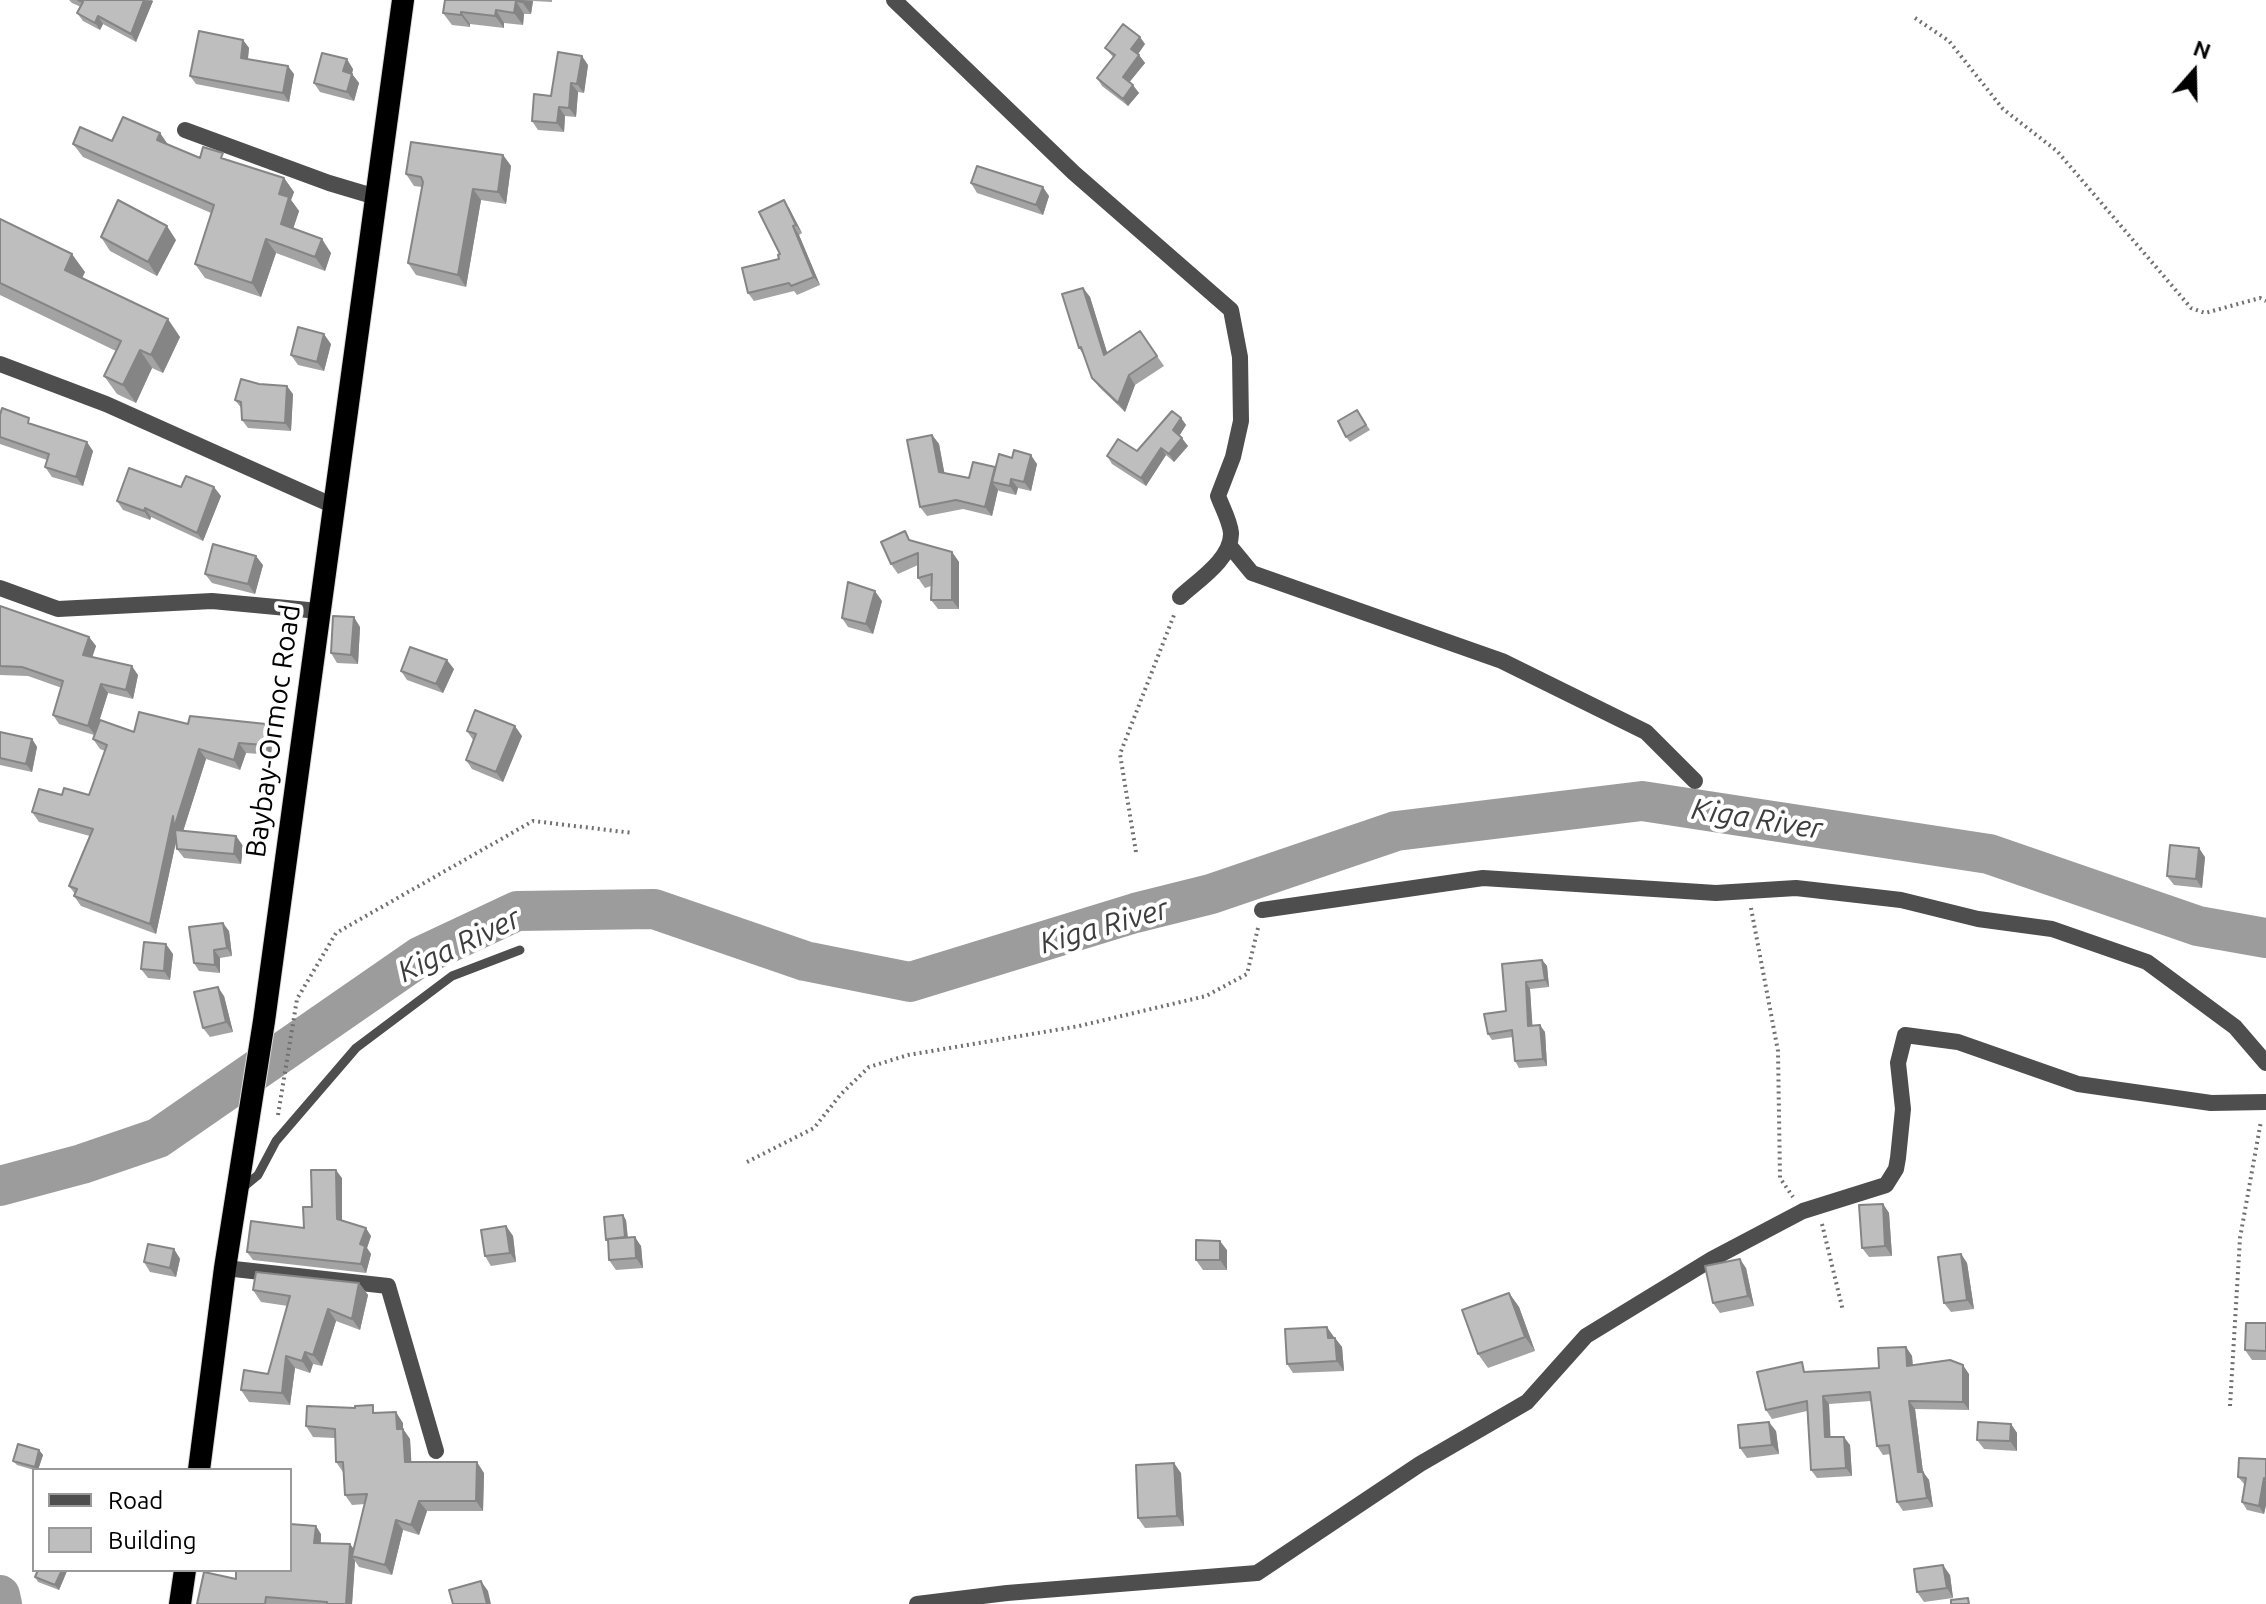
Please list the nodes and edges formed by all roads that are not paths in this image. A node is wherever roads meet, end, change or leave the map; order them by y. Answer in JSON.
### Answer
{"nodes":[{"id":1,"x":403,"y":0,"type":"edge"},
{"id":2,"x":894,"y":0,"type":"edge"},
{"id":3,"x":185,"y":130,"type":"dead end"},
{"id":4,"x":376,"y":197,"type":"junction"},
{"id":5,"x":0,"y":364,"type":"edge"},
{"id":6,"x":334,"y":506,"type":"junction"},
{"id":7,"x":1229,"y":545,"type":"junction"},
{"id":8,"x":0,"y":588,"type":"edge"},
{"id":9,"x":1180,"y":597,"type":"road end"},
{"id":10,"x":319,"y":611,"type":"junction"},
{"id":11,"x":1695,"y":781,"type":"dead end"},
{"id":12,"x":1262,"y":910,"type":"road end"},
{"id":13,"x":520,"y":950,"type":"dead end"},
{"id":14,"x":2266,"y":1063,"type":"edge"},
{"id":15,"x":2265,"y":1103,"type":"edge"},
{"id":16,"x":240,"y":1181,"type":"junction"},
{"id":17,"x":225,"y":1268,"type":"junction"},
{"id":18,"x":436,"y":1451,"type":"dead end"},
{"id":19,"x":199,"y":1468,"type":"edge"},
{"id":20,"x":185,"y":1572,"type":"edge"},
{"id":21,"x":180,"y":1604,"type":"edge"},
{"id":22,"x":917,"y":1604,"type":"edge"}],
"edges":[{"from":1,"to":4,"type":"highway","name":"Baybay-Ormoc Road"},
{"from":2,"to":7,"type":"street"},
{"from":3,"to":4,"type":"street"},
{"from":4,"to":6,"type":"highway","name":"Baybay-Ormoc Road"},
{"from":5,"to":6,"type":"street"},
{"from":6,"to":10,"type":"highway","name":"Baybay-Ormoc Road"},
{"from":7,"to":9,"type":"street"},
{"from":7,"to":11,"type":"street"},
{"from":8,"to":10,"type":"street"},
{"from":10,"to":16,"type":"highway","name":"Baybay-Ormoc Road"},
{"from":12,"to":14,"type":"street"},
{"from":13,"to":16,"type":"lane"},
{"from":15,"to":22,"type":"street"},
{"from":16,"to":17,"type":"highway","name":"Baybay-Ormoc Road"},
{"from":17,"to":18,"type":"street"},
{"from":17,"to":19,"type":"highway","name":"Baybay-Ormoc Road"},
{"from":20,"to":21,"type":"highway"}]}
